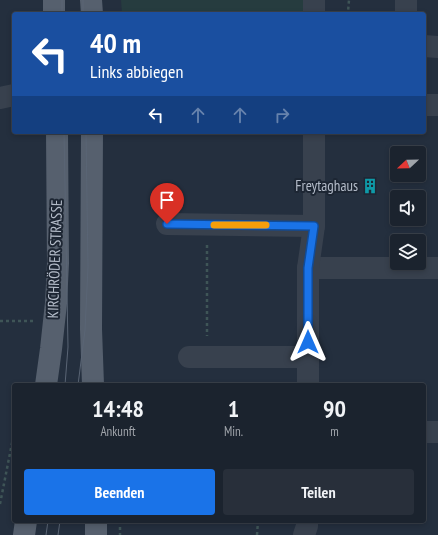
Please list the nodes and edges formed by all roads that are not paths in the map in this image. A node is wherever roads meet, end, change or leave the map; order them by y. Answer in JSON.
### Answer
{"nodes":[{"id":1,"x":54,"y":0,"type":"edge"},
{"id":2,"x":91,"y":0,"type":"edge"},
{"id":3,"x":314,"y":0,"type":"edge"},
{"id":4,"x":406,"y":0,"type":"edge"},
{"id":5,"x":54,"y":12,"type":"edge"},
{"id":6,"x":92,"y":12,"type":"edge"},
{"id":7,"x":314,"y":12,"type":"edge"},
{"id":8,"x":406,"y":12,"type":"edge"},
{"id":9,"x":426,"y":46,"type":"edge"},
{"id":10,"x":438,"y":47,"type":"edge"},
{"id":11,"x":12,"y":95,"type":"edge"},
{"id":12,"x":0,"y":98,"type":"edge"},
{"id":13,"x":426,"y":105,"type":"edge"},
{"id":14,"x":438,"y":105,"type":"edge"},
{"id":15,"x":56,"y":134,"type":"edge"},
{"id":16,"x":92,"y":134,"type":"edge"},
{"id":17,"x":314,"y":134,"type":"edge"},
{"id":18,"x":167,"y":224,"type":"dead end"},
{"id":19,"x":314,"y":226,"type":"junction"},
{"id":20,"x":308,"y":268,"type":"junction"},
{"id":21,"x":438,"y":268,"type":"edge"},
{"id":22,"x":308,"y":356,"type":"junction"},
{"id":23,"x":198,"y":357,"type":"road end"},
{"id":24,"x":46,"y":383,"type":"edge"},
{"id":25,"x":93,"y":383,"type":"edge"},
{"id":26,"x":308,"y":383,"type":"edge"},
{"id":27,"x":426,"y":432,"type":"edge"},
{"id":28,"x":438,"y":432,"type":"edge"},
{"id":29,"x":96,"y":523,"type":"edge"},
{"id":30,"x":307,"y":523,"type":"edge"},
{"id":31,"x":96,"y":535,"type":"edge"},
{"id":32,"x":304,"y":535,"type":"edge"}],
"edges":[{"from":1,"to":5,"type":"main road"},
{"from":2,"to":6,"type":"main road"},
{"from":3,"to":7,"type":"street"},
{"from":4,"to":8,"type":"street"},
{"from":9,"to":10,"type":"street"},
{"from":11,"to":12,"type":"street"},
{"from":13,"to":14,"type":"street"},
{"from":15,"to":24,"type":"main road","name":"KIRCHRÖDER STRASSE"},
{"from":16,"to":25,"type":"main road"},
{"from":17,"to":19,"type":"street"},
{"from":18,"to":19,"type":"street"},
{"from":19,"to":20,"type":"street"},
{"from":20,"to":21,"type":"street"},
{"from":20,"to":22,"type":"street"},
{"from":22,"to":23,"type":"street"},
{"from":22,"to":26,"type":"street"},
{"from":27,"to":28,"type":"street"},
{"from":29,"to":31,"type":"main road"},
{"from":30,"to":32,"type":"street"}]}
